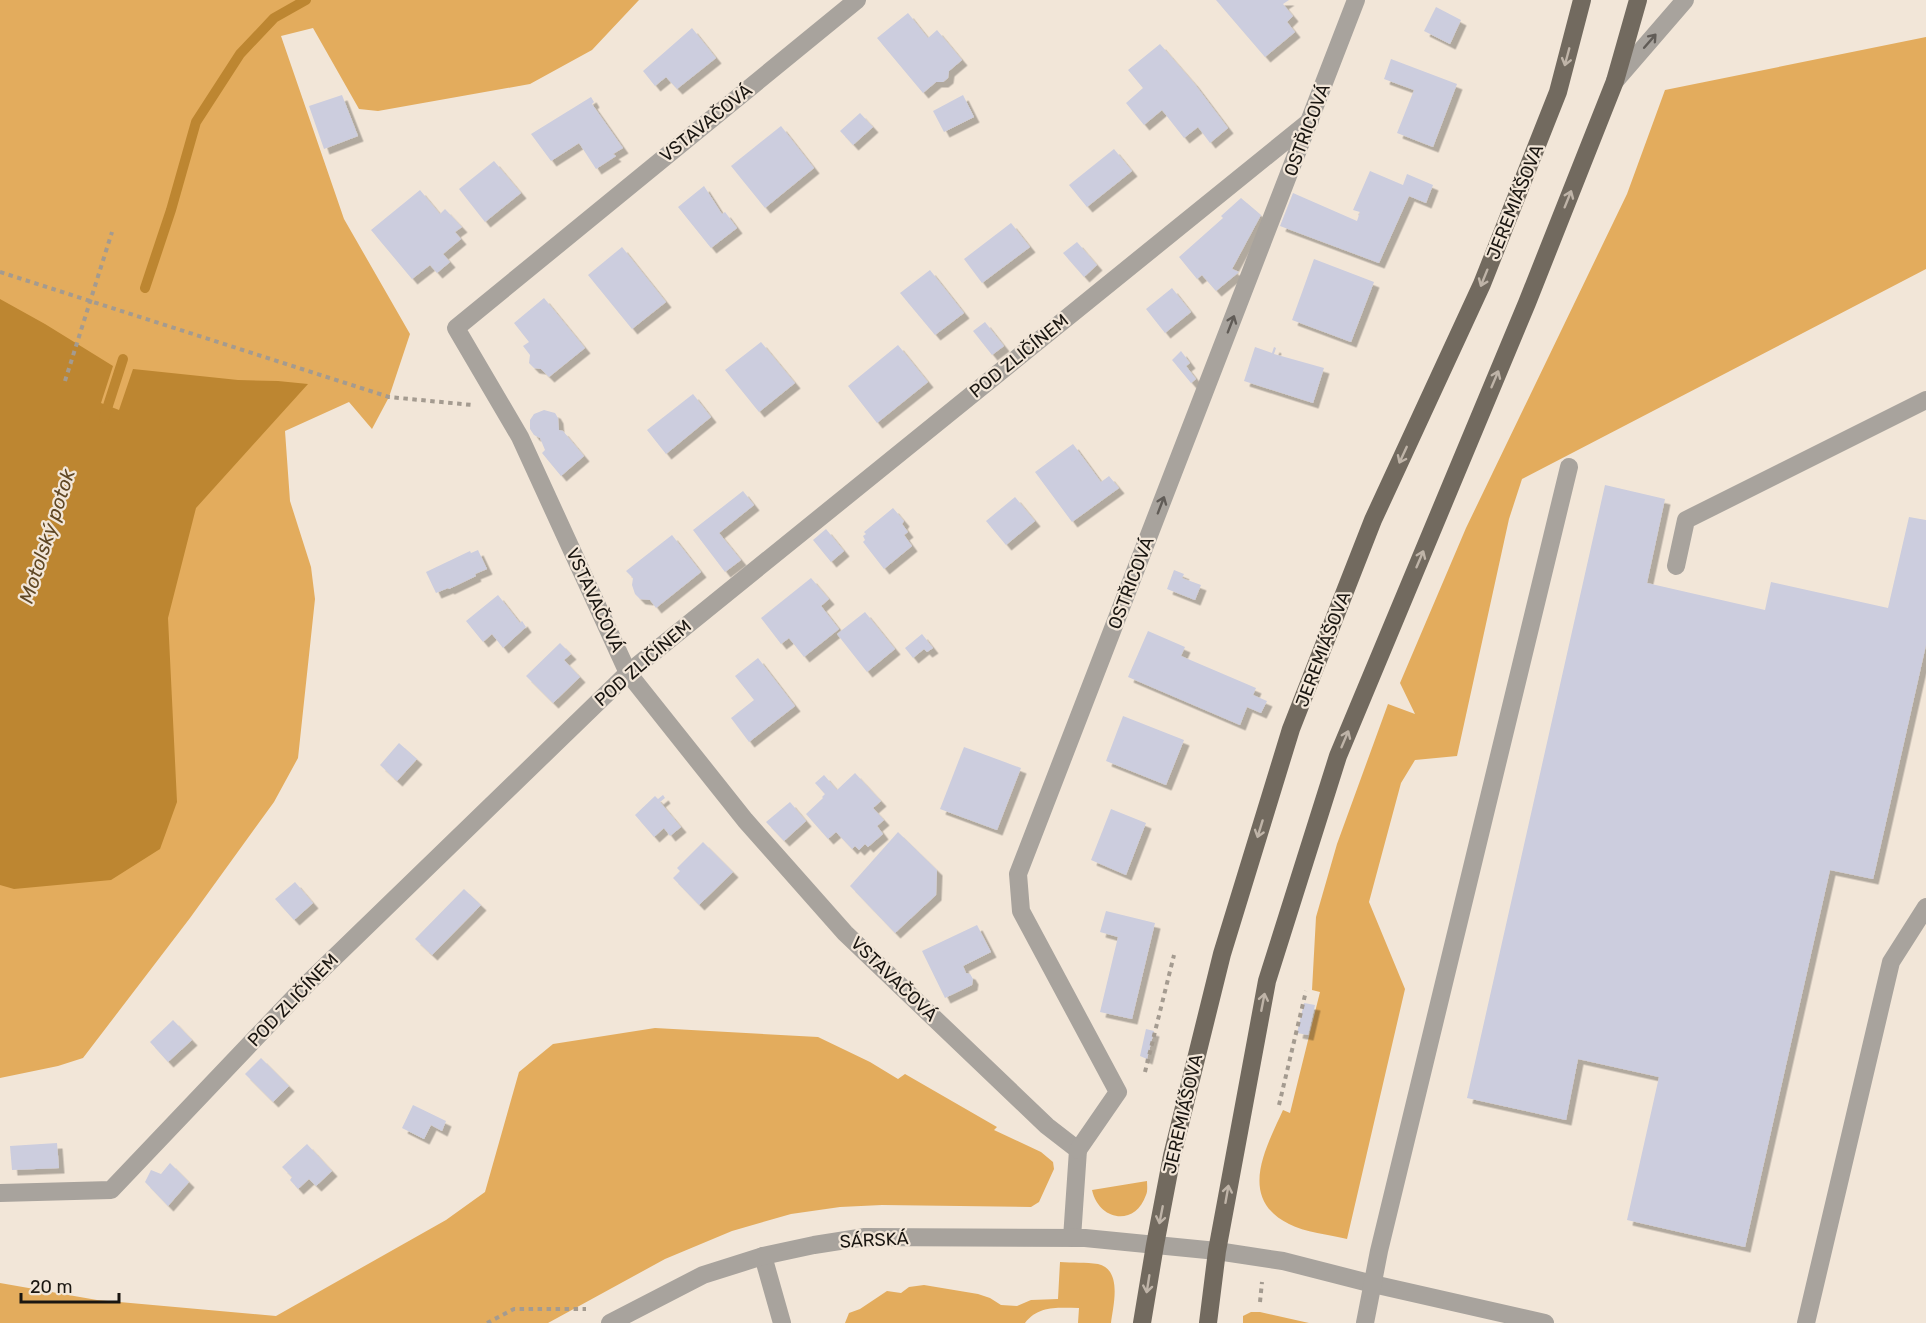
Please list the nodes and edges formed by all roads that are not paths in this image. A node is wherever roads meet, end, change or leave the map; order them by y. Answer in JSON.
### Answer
{"nodes":[{"id":1,"x":857,"y":0,"type":"edge"},
{"id":2,"x":1356,"y":0,"type":"edge"},
{"id":3,"x":1582,"y":0,"type":"edge"},
{"id":4,"x":1638,"y":0,"type":"edge"},
{"id":5,"x":1685,"y":0,"type":"edge"},
{"id":6,"x":1615,"y":81,"type":"junction"},
{"id":7,"x":1310,"y":121,"type":"junction"},
{"id":8,"x":1926,"y":400,"type":"edge"},
{"id":9,"x":1569,"y":467,"type":"dead end"},
{"id":10,"x":1676,"y":566,"type":"dead end"},
{"id":11,"x":628,"y":673,"type":"junction"},
{"id":12,"x":1926,"y":907,"type":"edge"},
{"id":13,"x":1078,"y":1150,"type":"junction"},
{"id":14,"x":0,"y":1193,"type":"edge"},
{"id":15,"x":1072,"y":1238,"type":"junction"},
{"id":16,"x":1155,"y":1245,"type":"junction"},
{"id":17,"x":1217,"y":1251,"type":"junction"},
{"id":18,"x":763,"y":1256,"type":"junction"},
{"id":19,"x":1373,"y":1284,"type":"junction"},
{"id":20,"x":610,"y":1323,"type":"edge"},
{"id":21,"x":782,"y":1323,"type":"edge"},
{"id":22,"x":1142,"y":1323,"type":"edge"},
{"id":23,"x":1208,"y":1323,"type":"edge"},
{"id":24,"x":1365,"y":1323,"type":"edge"},
{"id":25,"x":1545,"y":1323,"type":"edge"},
{"id":26,"x":1806,"y":1323,"type":"edge"}],
"edges":[{"from":1,"to":11,"type":"street","name":"VSTAVAČOVÁ"},
{"from":2,"to":7,"type":"street","name":"OSTŘICOVÁ"},
{"from":3,"to":16,"type":"main road","name":"JEREMIÁŠOVA","one_way":true},
{"from":4,"to":6,"type":"main road"},
{"from":6,"to":5,"type":"street","one_way":true},
{"from":17,"to":6,"type":"main road","one_way":true},
{"from":7,"to":11,"type":"street","name":"POD ZLIČÍNEM"},
{"from":13,"to":7,"type":"street","name":"OSTŘICOVÁ","one_way":true},
{"from":8,"to":10,"type":"street"},
{"from":9,"to":19,"type":"street"},
{"from":11,"to":13,"type":"street","name":"VSTAVAČOVÁ"},
{"from":11,"to":14,"type":"street","name":"POD ZLIČÍNEM"},
{"from":12,"to":26,"type":"street"},
{"from":13,"to":15,"type":"street"},
{"from":15,"to":16,"type":"street","name":"SÁRSKÁ"},
{"from":15,"to":18,"type":"street","name":"SÁRSKÁ"},
{"from":16,"to":17,"type":"street","name":"SÁRSKÁ"},
{"from":16,"to":22,"type":"main road","name":"JEREMIÁŠOVA","one_way":true},
{"from":17,"to":19,"type":"street","name":"SÁRSKÁ"},
{"from":17,"to":23,"type":"main road"},
{"from":18,"to":20,"type":"street","name":"SÁRSKÁ"},
{"from":18,"to":21,"type":"street"},
{"from":19,"to":24,"type":"street"},
{"from":19,"to":25,"type":"street","name":"SÁRSKÁ"}]}
